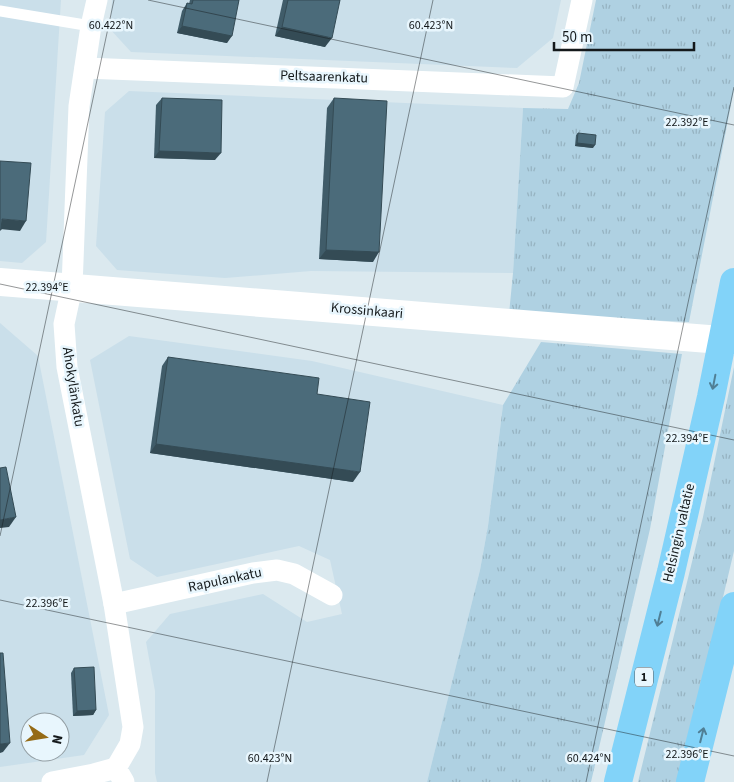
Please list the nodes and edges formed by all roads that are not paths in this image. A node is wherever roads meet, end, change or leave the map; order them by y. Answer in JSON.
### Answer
{"nodes":[{"id":1,"x":97,"y":0,"type":"edge"},
{"id":2,"x":582,"y":0,"type":"edge"},
{"id":3,"x":0,"y":11,"type":"edge"},
{"id":4,"x":91,"y":26,"type":"junction"},
{"id":5,"x":85,"y":68,"type":"junction"},
{"id":6,"x":0,"y":282,"type":"edge"},
{"id":7,"x":734,"y":282,"type":"edge"},
{"id":8,"x":72,"y":287,"type":"junction"},
{"id":9,"x":734,"y":341,"type":"edge"},
{"id":10,"x":332,"y":596,"type":"dead end"},
{"id":11,"x":114,"y":604,"type":"junction"},
{"id":12,"x":734,"y":606,"type":"edge"},
{"id":13,"x":120,"y":775,"type":"edge"},
{"id":14,"x":52,"y":782,"type":"edge"},
{"id":15,"x":618,"y":782,"type":"edge"},
{"id":16,"x":690,"y":782,"type":"edge"}],
"edges":[{"from":1,"to":4,"type":"street","name":"Ahokylänkatu"},
{"from":2,"to":5,"type":"street","name":"Peltsaarenkatu"},
{"from":3,"to":4,"type":"lane"},
{"from":4,"to":5,"type":"street","name":"Ahokylänkatu"},
{"from":5,"to":8,"type":"street","name":"Ahokylänkatu"},
{"from":6,"to":8,"type":"street","name":"Krossinkaari"},
{"from":7,"to":15,"type":"highway","name":"Helsingin valtatie","number":"1","one_way":true},
{"from":8,"to":9,"type":"street","name":"Krossinkaari"},
{"from":8,"to":11,"type":"street","name":"Ahokylänkatu"},
{"from":10,"to":11,"type":"street","name":"Rapulankatu"},
{"from":11,"to":13,"type":"street","name":"Ahokylänkatu"},
{"from":16,"to":12,"type":"highway","one_way":true},
{"from":13,"to":14,"type":"street","name":"Ahokylänkatu"}]}
